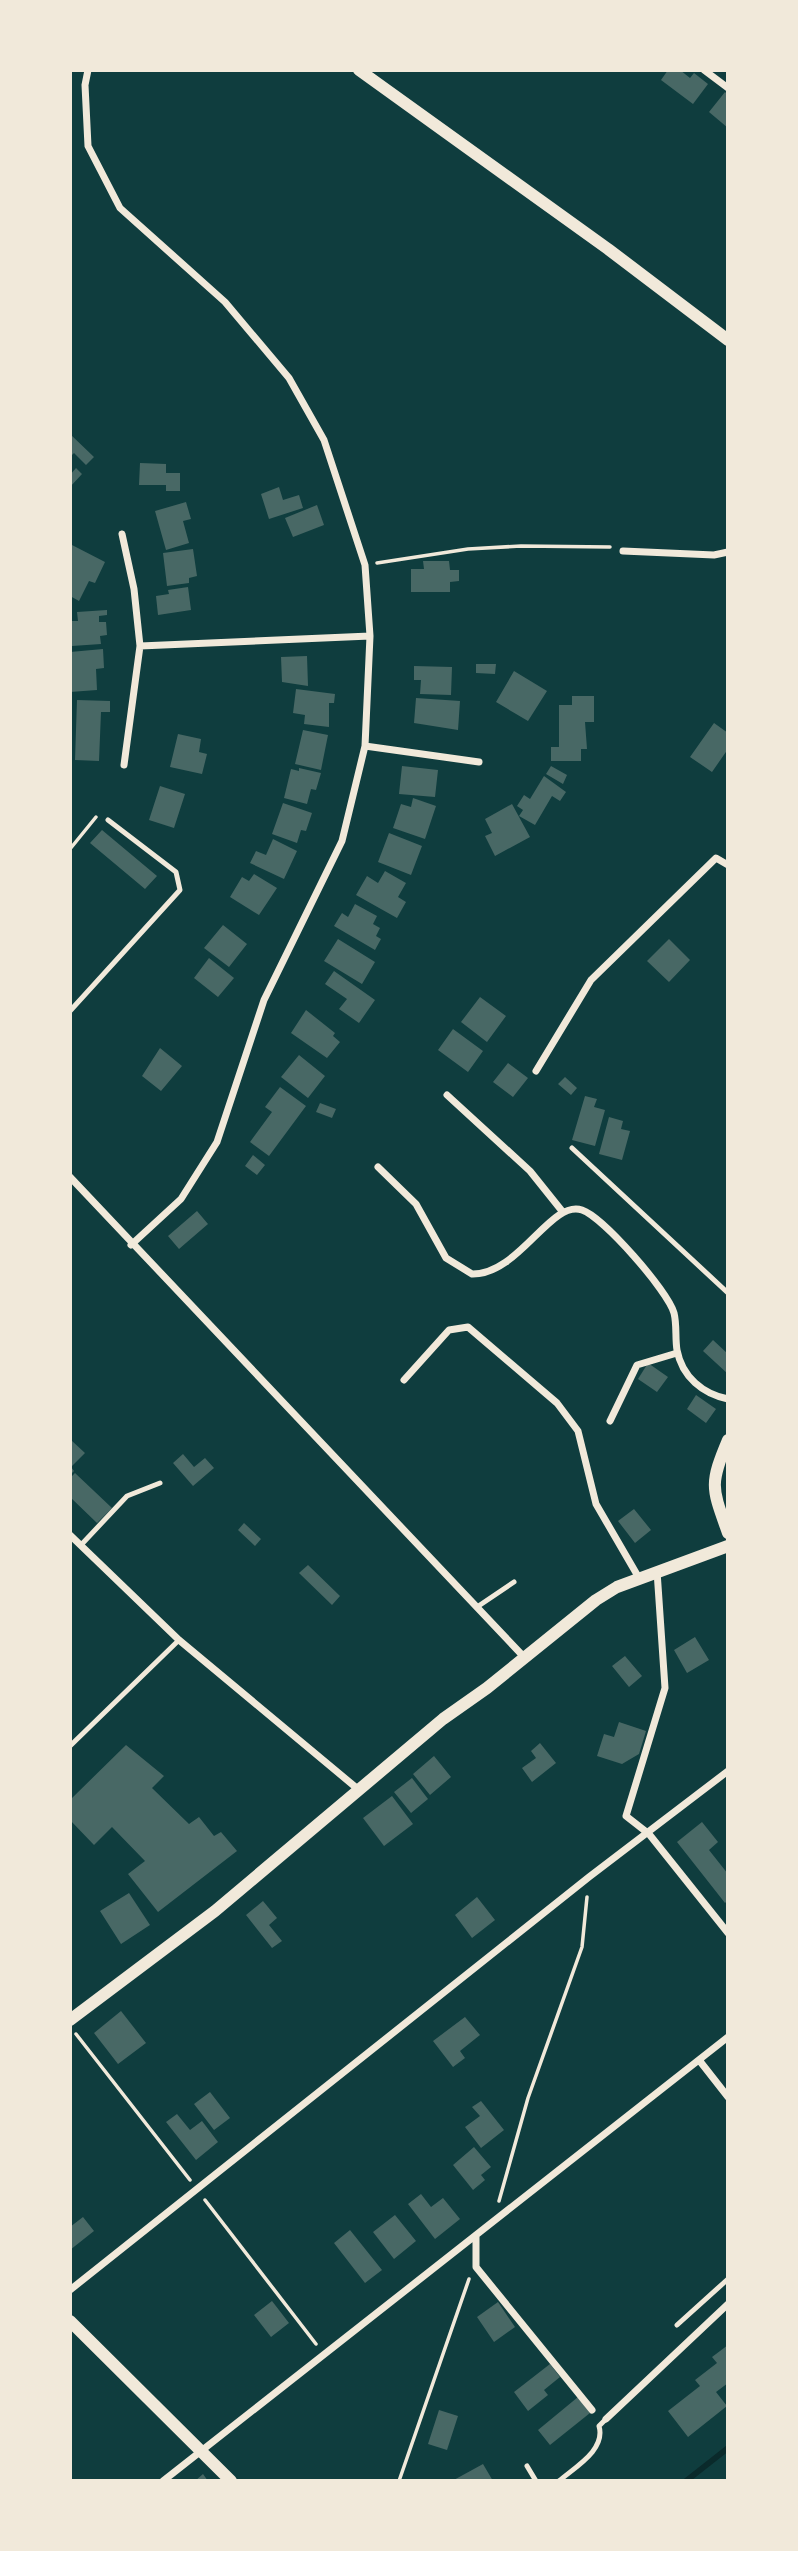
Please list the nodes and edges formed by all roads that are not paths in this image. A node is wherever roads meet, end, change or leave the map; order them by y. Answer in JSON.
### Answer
{"nodes":[{"id":1,"x":88,"y":70,"type":"edge"},
{"id":2,"x":359,"y":70,"type":"edge"},
{"id":3,"x":704,"y":70,"type":"edge"},
{"id":4,"x":728,"y":88,"type":"edge"},
{"id":5,"x":728,"y":340,"type":"edge"},
{"id":6,"x":122,"y":534,"type":"dead end"},
{"id":7,"x":623,"y":551,"type":"road end"},
{"id":8,"x":728,"y":552,"type":"edge"},
{"id":9,"x":370,"y":636,"type":"junction"},
{"id":10,"x":140,"y":646,"type":"junction"},
{"id":11,"x":365,"y":746,"type":"junction"},
{"id":12,"x":480,"y":762,"type":"dead end"},
{"id":13,"x":124,"y":765,"type":"dead end"},
{"id":14,"x":108,"y":820,"type":"road end"},
{"id":15,"x":728,"y":865,"type":"edge"},
{"id":16,"x":70,"y":1011,"type":"edge"},
{"id":17,"x":536,"y":1071,"type":"dead end"},
{"id":18,"x":447,"y":1095,"type":"dead end"},
{"id":19,"x":572,"y":1148,"type":"dead end"},
{"id":20,"x":378,"y":1167,"type":"dead end"},
{"id":21,"x":70,"y":1177,"type":"edge"},
{"id":22,"x":562,"y":1211,"type":"junction"},
{"id":23,"x":131,"y":1245,"type":"junction"},
{"id":24,"x":728,"y":1293,"type":"edge"},
{"id":25,"x":677,"y":1353,"type":"junction"},
{"id":26,"x":404,"y":1380,"type":"dead end"},
{"id":27,"x":728,"y":1399,"type":"edge"},
{"id":28,"x":610,"y":1421,"type":"dead end"},
{"id":29,"x":728,"y":1440,"type":"edge"},
{"id":30,"x":160,"y":1483,"type":"dead end"},
{"id":31,"x":728,"y":1533,"type":"edge"},
{"id":32,"x":70,"y":1535,"type":"edge"},
{"id":33,"x":81,"y":1545,"type":"junction"},
{"id":34,"x":728,"y":1546,"type":"edge"},
{"id":35,"x":657,"y":1572,"type":"junction"},
{"id":36,"x":639,"y":1578,"type":"junction"},
{"id":37,"x":514,"y":1582,"type":"dead end"},
{"id":38,"x":477,"y":1607,"type":"junction"},
{"id":39,"x":179,"y":1640,"type":"junction"},
{"id":40,"x":524,"y":1657,"type":"junction"},
{"id":41,"x":70,"y":1746,"type":"edge"},
{"id":42,"x":728,"y":1771,"type":"edge"},
{"id":43,"x":359,"y":1790,"type":"junction"},
{"id":44,"x":649,"y":1834,"type":"junction"},
{"id":45,"x":728,"y":1933,"type":"edge"},
{"id":46,"x":70,"y":2020,"type":"edge"},
{"id":47,"x":728,"y":2037,"type":"edge"},
{"id":48,"x":699,"y":2060,"type":"junction"},
{"id":49,"x":728,"y":2097,"type":"edge"},
{"id":50,"x":476,"y":2235,"type":"junction"},
{"id":51,"x":728,"y":2279,"type":"edge"},
{"id":52,"x":70,"y":2290,"type":"edge"},
{"id":53,"x":728,"y":2304,"type":"edge"},
{"id":54,"x":70,"y":2320,"type":"edge"},
{"id":55,"x":677,"y":2325,"type":"dead end"},
{"id":56,"x":592,"y":2410,"type":"dead end"},
{"id":57,"x":606,"y":2419,"type":"joint"},
{"id":58,"x":200,"y":2450,"type":"junction"},
{"id":59,"x":527,"y":2466,"type":"dead end"},
{"id":60,"x":163,"y":2481,"type":"edge"},
{"id":61,"x":231,"y":2481,"type":"edge"},
{"id":62,"x":536,"y":2481,"type":"edge"},
{"id":63,"x":559,"y":2481,"type":"edge"}],
"edges":[{"from":1,"to":9,"type":"street"},
{"from":2,"to":5,"type":"street"},
{"from":3,"to":4,"type":"street"},
{"from":6,"to":10,"type":"street"},
{"from":7,"to":8,"type":"street"},
{"from":9,"to":10,"type":"street"},
{"from":9,"to":11,"type":"street"},
{"from":10,"to":13,"type":"street"},
{"from":11,"to":12,"type":"street"},
{"from":11,"to":23,"type":"street"},
{"from":14,"to":16,"type":"lane"},
{"from":15,"to":17,"type":"street"},
{"from":18,"to":22,"type":"street"},
{"from":19,"to":24,"type":"lane"},
{"from":20,"to":22,"type":"street"},
{"from":21,"to":23,"type":"street"},
{"from":22,"to":25,"type":"street"},
{"from":23,"to":38,"type":"street"},
{"from":25,"to":27,"type":"street"},
{"from":25,"to":28,"type":"street"},
{"from":26,"to":36,"type":"street"},
{"from":29,"to":31,"type":"street"},
{"from":30,"to":33,"type":"lane"},
{"from":32,"to":33,"type":"street"},
{"from":33,"to":39,"type":"street"},
{"from":34,"to":35,"type":"street"},
{"from":35,"to":36,"type":"street"},
{"from":35,"to":44,"type":"street"},
{"from":36,"to":40,"type":"street"},
{"from":37,"to":38,"type":"lane"},
{"from":38,"to":40,"type":"street"},
{"from":39,"to":41,"type":"lane"},
{"from":39,"to":43,"type":"street"},
{"from":40,"to":43,"type":"street"},
{"from":42,"to":44,"type":"street"},
{"from":43,"to":46,"type":"street"},
{"from":44,"to":45,"type":"street"},
{"from":44,"to":52,"type":"street"},
{"from":47,"to":48,"type":"street"},
{"from":48,"to":49,"type":"street"},
{"from":48,"to":50,"type":"street"},
{"from":50,"to":56,"type":"street"},
{"from":50,"to":58,"type":"street"},
{"from":51,"to":55,"type":"lane"},
{"from":53,"to":57,"type":"street"},
{"from":54,"to":58,"type":"street"},
{"from":57,"to":63,"type":"lane"},
{"from":58,"to":60,"type":"street"},
{"from":58,"to":61,"type":"street"},
{"from":59,"to":62,"type":"lane"}]}
